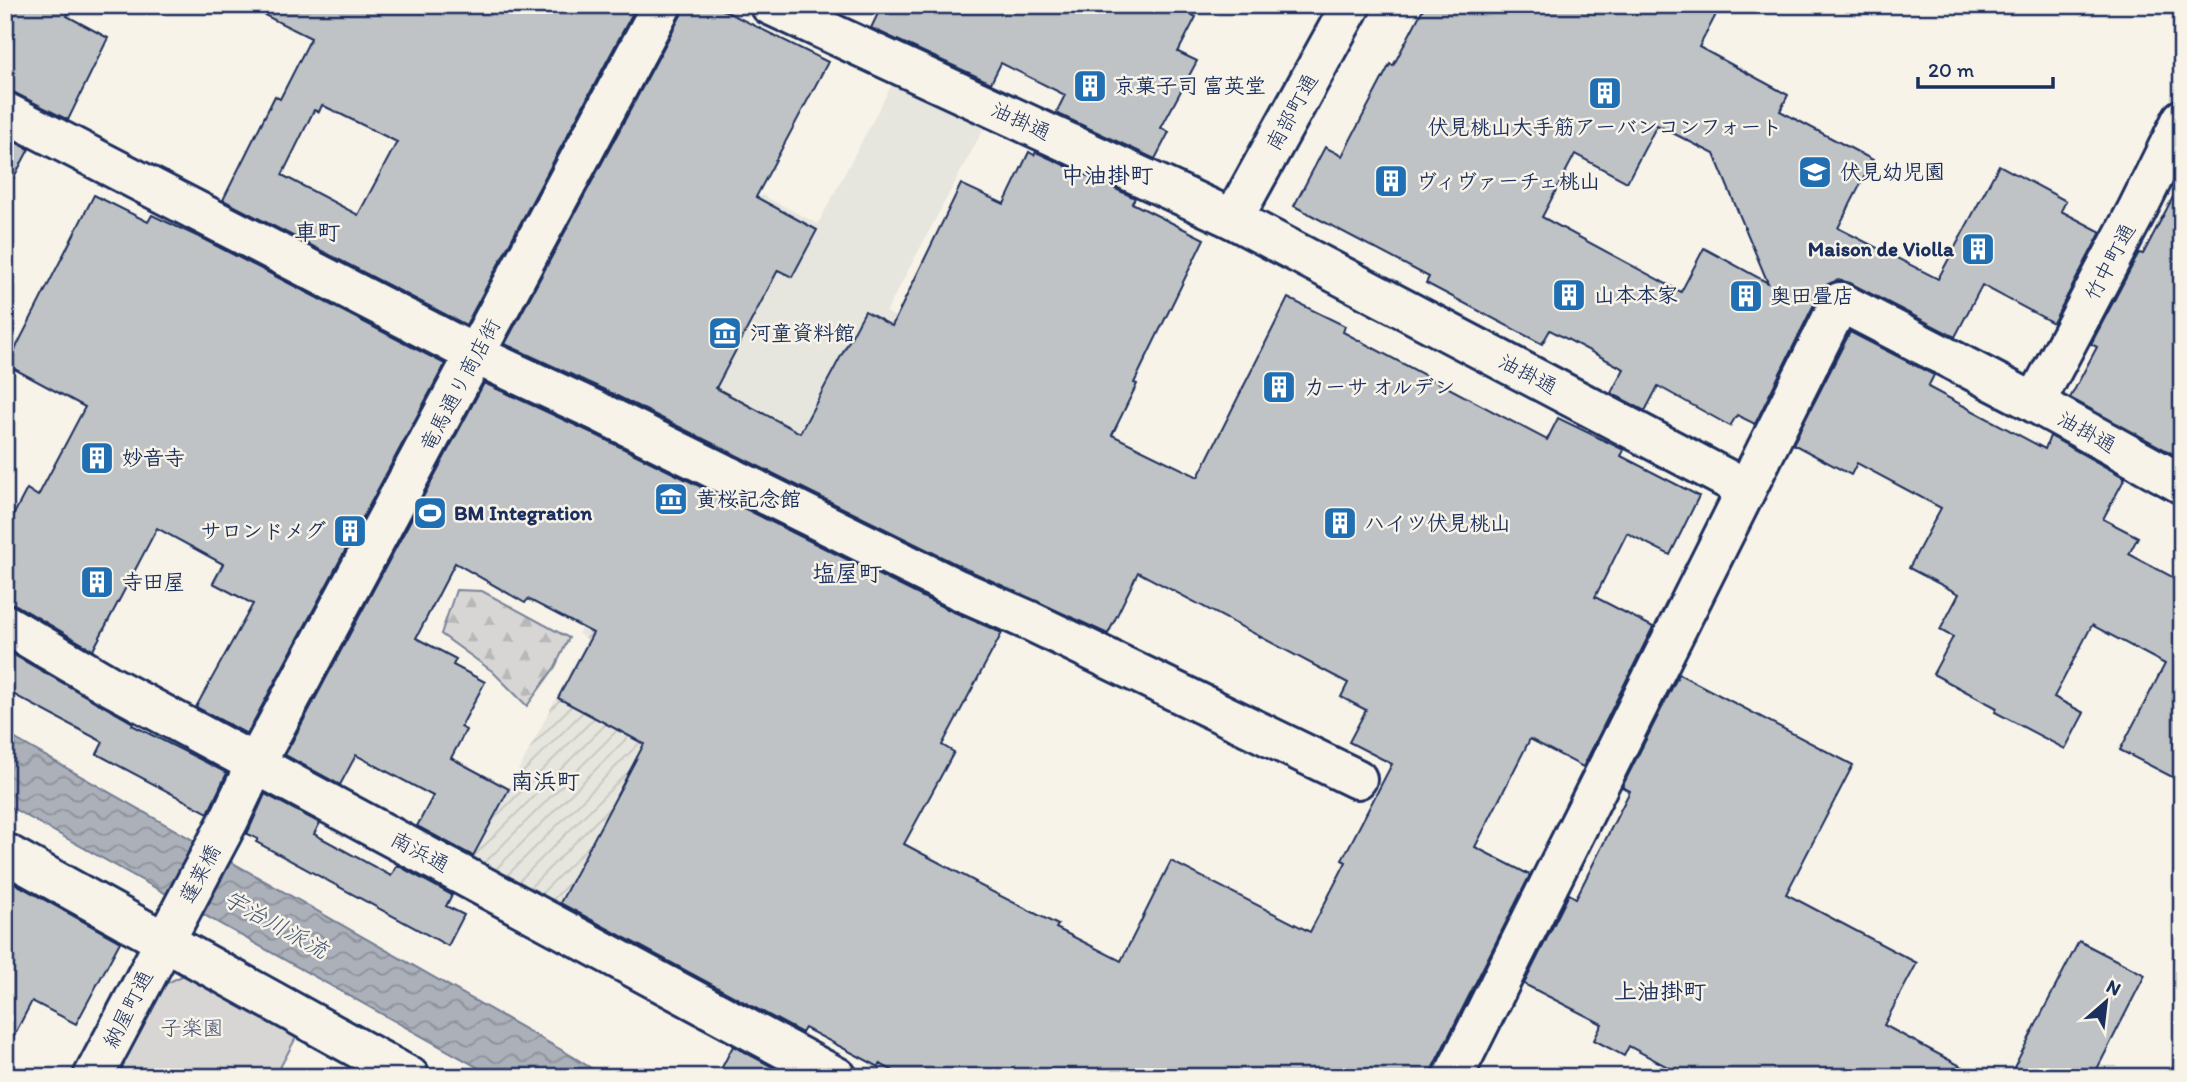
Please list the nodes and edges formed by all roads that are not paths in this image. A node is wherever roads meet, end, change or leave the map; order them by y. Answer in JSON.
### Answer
{"nodes":[{"id":1,"x":662,"y":5,"type":"edge"},
{"id":2,"x":770,"y":5,"type":"edge"},
{"id":3,"x":1351,"y":5,"type":"edge"},
{"id":4,"x":5,"y":112,"type":"edge"},
{"id":5,"x":2182,"y":119,"type":"edge"},
{"id":6,"x":1233,"y":219,"type":"junction"},
{"id":7,"x":476,"y":355,"type":"junction"},
{"id":8,"x":2035,"y":403,"type":"junction"},
{"id":9,"x":2182,"y":484,"type":"edge"},
{"id":10,"x":1746,"y":489,"type":"junction"},
{"id":11,"x":5,"y":624,"type":"edge"},
{"id":12,"x":256,"y":763,"type":"junction"},
{"id":13,"x":1357,"y":779,"type":"dead end"},
{"id":14,"x":5,"y":853,"type":"edge"},
{"id":15,"x":167,"y":934,"type":"junction"},
{"id":16,"x":93,"y":1077,"type":"edge"},
{"id":17,"x":410,"y":1077,"type":"edge"},
{"id":18,"x":837,"y":1077,"type":"edge"},
{"id":19,"x":1453,"y":1077,"type":"edge"}],
"edges":[{"from":1,"to":7,"type":"street","name":"竜馬通り商店街"},
{"from":2,"to":6,"type":"street","name":"油掛通"},
{"from":3,"to":6,"type":"street","name":"南部町通"},
{"from":4,"to":7,"type":"street"},
{"from":5,"to":8,"type":"street","name":"竹中町通"},
{"from":6,"to":10,"type":"street","name":"油掛通"},
{"from":7,"to":12,"type":"street","name":"竜馬通り商店街"},
{"from":7,"to":13,"type":"street"},
{"from":8,"to":9,"type":"street","name":"油掛通"},
{"from":8,"to":10,"type":"street","name":"油掛通"},
{"from":10,"to":19,"type":"street"},
{"from":11,"to":12,"type":"street","name":"南浜通"},
{"from":12,"to":15,"type":"street","name":"蓬莱橋"},
{"from":12,"to":18,"type":"street","name":"南浜通"},
{"from":14,"to":15,"type":"street"},
{"from":15,"to":16,"type":"street","name":"納屋町通"},
{"from":15,"to":17,"type":"street"}]}
